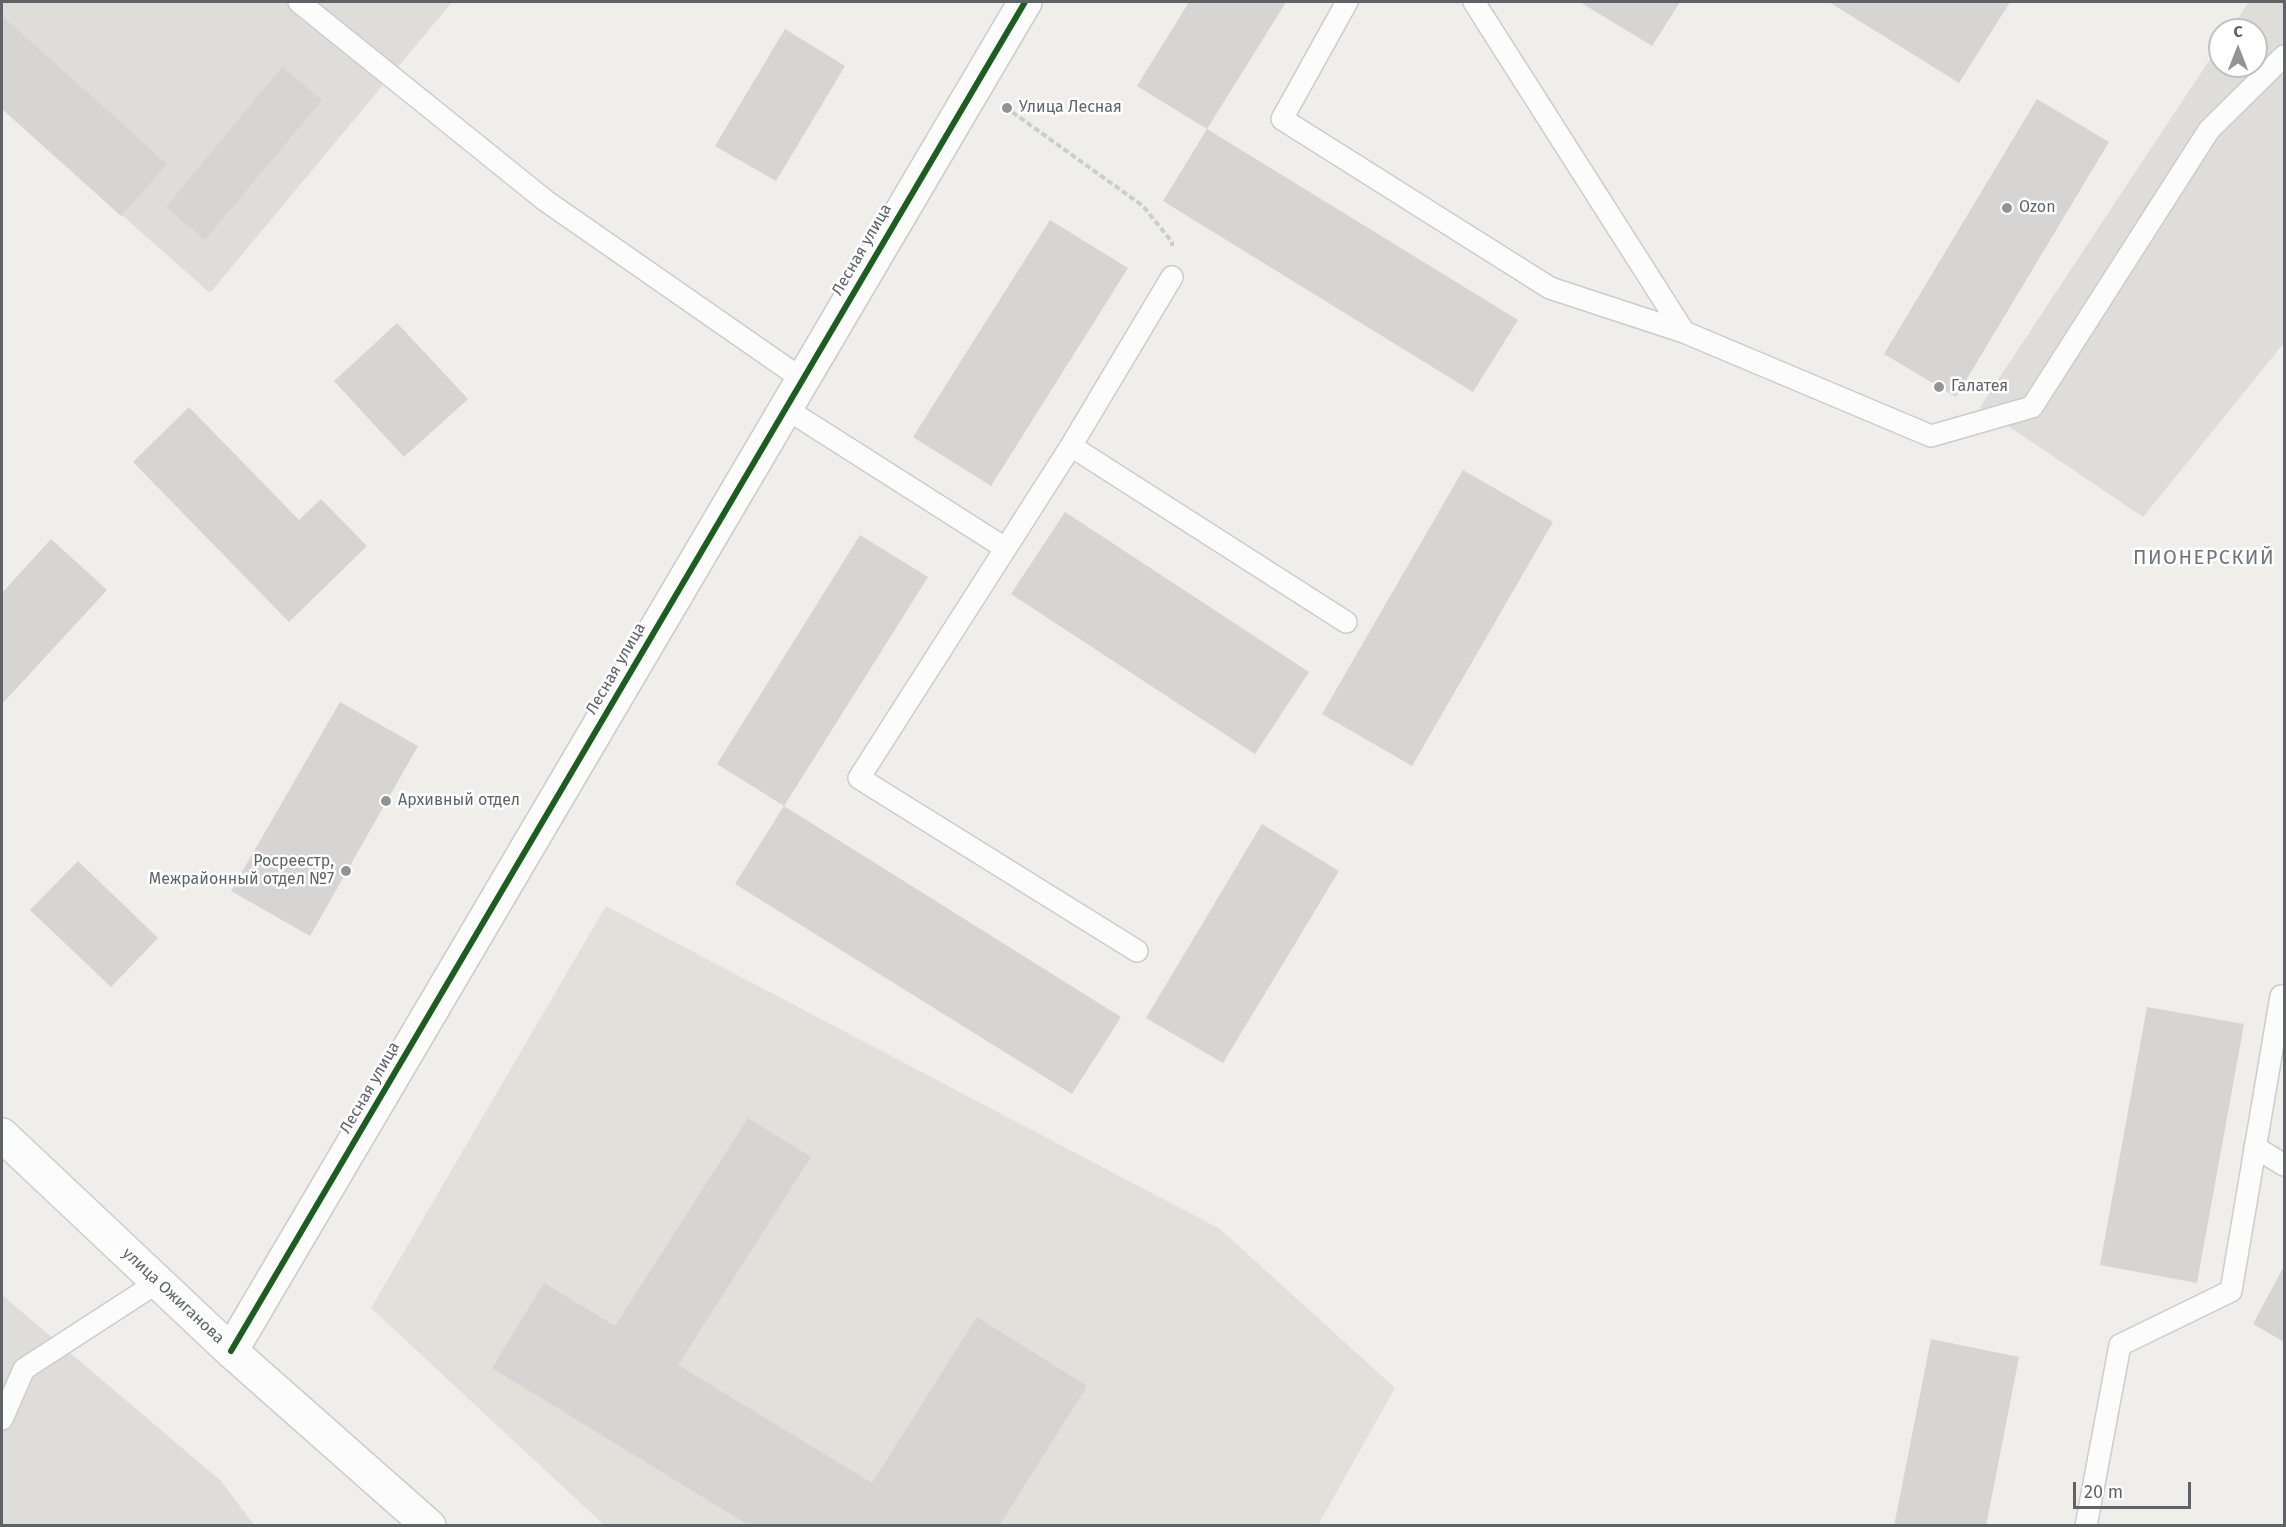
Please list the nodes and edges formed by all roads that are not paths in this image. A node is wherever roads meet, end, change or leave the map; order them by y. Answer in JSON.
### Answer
{"nodes":[{"id":1,"x":299,"y":2,"type":"edge"},
{"id":2,"x":1024,"y":2,"type":"edge"},
{"id":3,"x":1347,"y":2,"type":"edge"},
{"id":4,"x":1474,"y":2,"type":"edge"},
{"id":5,"x":2284,"y":56,"type":"edge"},
{"id":6,"x":1172,"y":277,"type":"road end"},
{"id":7,"x":1684,"y":332,"type":"junction"},
{"id":8,"x":802,"y":379,"type":"junction"},
{"id":9,"x":785,"y":408,"type":"junction"},
{"id":10,"x":1071,"y":446,"type":"junction"},
{"id":11,"x":1005,"y":548,"type":"junction"},
{"id":12,"x":1346,"y":622,"type":"dead end"},
{"id":13,"x":1137,"y":951,"type":"dead end"},
{"id":14,"x":2281,"y":996,"type":"dead end"},
{"id":15,"x":2,"y":1135,"type":"edge"},
{"id":16,"x":2255,"y":1147,"type":"junction"},
{"id":17,"x":2284,"y":1165,"type":"edge"},
{"id":18,"x":158,"y":1282,"type":"junction"},
{"id":19,"x":231,"y":1351,"type":"junction"},
{"id":20,"x":2,"y":1419,"type":"edge"},
{"id":21,"x":429,"y":1526,"type":"edge"},
{"id":22,"x":2086,"y":1526,"type":"edge"}],
"edges":[{"from":1,"to":8,"type":"lane"},
{"from":2,"to":8,"type":"street","name":"Лесная улица"},
{"from":3,"to":7,"type":"lane"},
{"from":4,"to":7,"type":"lane"},
{"from":5,"to":7,"type":"lane"},
{"from":6,"to":10,"type":"lane"},
{"from":8,"to":9,"type":"street","name":"Лесная улица"},
{"from":9,"to":11,"type":"lane"},
{"from":9,"to":19,"type":"street","name":"Лесная улица"},
{"from":10,"to":11,"type":"lane"},
{"from":10,"to":12,"type":"lane"},
{"from":11,"to":13,"type":"lane"},
{"from":14,"to":16,"type":"lane"},
{"from":15,"to":18,"type":"street","name":"улица Ожиганова"},
{"from":16,"to":17,"type":"lane"},
{"from":16,"to":22,"type":"lane"},
{"from":18,"to":19,"type":"street","name":"улица Ожиганова"},
{"from":18,"to":20,"type":"lane"},
{"from":19,"to":21,"type":"street","name":"улица Ожиганова"}]}
